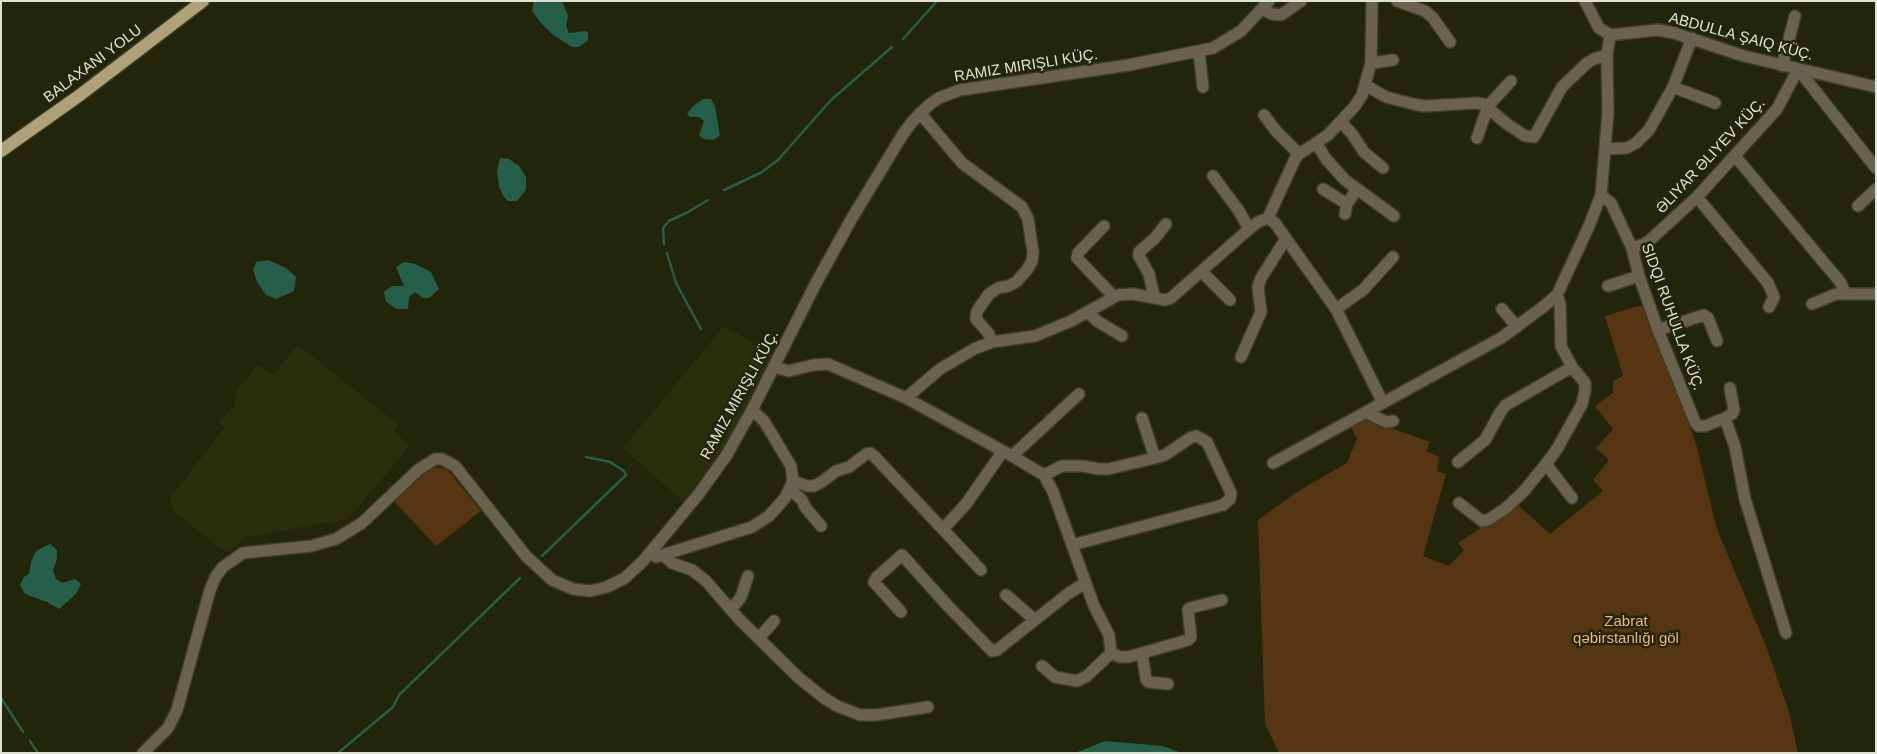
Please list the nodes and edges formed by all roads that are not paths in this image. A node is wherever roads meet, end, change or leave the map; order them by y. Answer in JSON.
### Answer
{"nodes":[{"id":1,"x":203,"y":1,"type":"edge"},
{"id":2,"x":1301,"y":1,"type":"edge"},
{"id":3,"x":1372,"y":1,"type":"edge"},
{"id":4,"x":1396,"y":1,"type":"edge"},
{"id":5,"x":1586,"y":1,"type":"edge"},
{"id":6,"x":1266,"y":5,"type":"edge"},
{"id":7,"x":1795,"y":16,"type":"dead end"},
{"id":8,"x":1610,"y":35,"type":"junction"},
{"id":9,"x":1692,"y":38,"type":"junction"},
{"id":10,"x":1450,"y":42,"type":"dead end"},
{"id":11,"x":1199,"y":52,"type":"junction"},
{"id":12,"x":1607,"y":55,"type":"junction"},
{"id":13,"x":1393,"y":60,"type":"dead end"},
{"id":14,"x":1371,"y":63,"type":"junction"},
{"id":15,"x":1782,"y":66,"type":"junction"},
{"id":16,"x":1798,"y":69,"type":"junction"},
{"id":17,"x":1511,"y":81,"type":"dead end"},
{"id":18,"x":1365,"y":85,"type":"junction"},
{"id":19,"x":1203,"y":87,"type":"dead end"},
{"id":20,"x":1876,"y":87,"type":"edge"},
{"id":21,"x":1673,"y":88,"type":"junction"},
{"id":22,"x":1715,"y":103,"type":"dead end"},
{"id":23,"x":1488,"y":106,"type":"junction"},
{"id":24,"x":920,"y":113,"type":"junction"},
{"id":25,"x":1264,"y":115,"type":"dead end"},
{"id":26,"x":1340,"y":122,"type":"junction"},
{"id":27,"x":1477,"y":138,"type":"dead end"},
{"id":28,"x":1317,"y":144,"type":"junction"},
{"id":29,"x":1604,"y":150,"type":"junction"},
{"id":30,"x":1,"y":151,"type":"edge"},
{"id":31,"x":1299,"y":154,"type":"junction"},
{"id":32,"x":1735,"y":156,"type":"junction"},
{"id":33,"x":1383,"y":168,"type":"dead end"},
{"id":34,"x":1876,"y":168,"type":"edge"},
{"id":35,"x":1213,"y":176,"type":"dead end"},
{"id":36,"x":1876,"y":188,"type":"edge"},
{"id":37,"x":1323,"y":189,"type":"dead end"},
{"id":38,"x":1357,"y":189,"type":"junction"},
{"id":39,"x":1601,"y":196,"type":"junction"},
{"id":40,"x":1697,"y":197,"type":"junction"},
{"id":41,"x":1858,"y":206,"type":"dead end"},
{"id":42,"x":1394,"y":216,"type":"dead end"},
{"id":43,"x":1268,"y":218,"type":"junction"},
{"id":44,"x":1166,"y":224,"type":"dead end"},
{"id":45,"x":1104,"y":226,"type":"dead end"},
{"id":46,"x":1249,"y":229,"type":"junction"},
{"id":47,"x":1286,"y":240,"type":"junction"},
{"id":48,"x":1632,"y":248,"type":"junction"},
{"id":49,"x":1393,"y":257,"type":"dead end"},
{"id":50,"x":1202,"y":272,"type":"junction"},
{"id":51,"x":1639,"y":276,"type":"junction"},
{"id":52,"x":1608,"y":286,"type":"dead end"},
{"id":53,"x":1845,"y":293,"type":"junction"},
{"id":54,"x":1876,"y":294,"type":"edge"},
{"id":55,"x":1557,"y":295,"type":"junction"},
{"id":56,"x":1154,"y":296,"type":"junction"},
{"id":57,"x":1114,"y":297,"type":"junction"},
{"id":58,"x":1230,"y":300,"type":"dead end"},
{"id":59,"x":1812,"y":304,"type":"dead end"},
{"id":60,"x":1769,"y":307,"type":"dead end"},
{"id":61,"x":1336,"y":309,"type":"junction"},
{"id":62,"x":1502,"y":310,"type":"dead end"},
{"id":63,"x":1088,"y":312,"type":"junction"},
{"id":64,"x":1517,"y":327,"type":"junction"},
{"id":65,"x":1658,"y":330,"type":"junction"},
{"id":66,"x":1122,"y":336,"type":"dead end"},
{"id":67,"x":1717,"y":341,"type":"dead end"},
{"id":68,"x":992,"y":342,"type":"junction"},
{"id":69,"x":1241,"y":357,"type":"dead end"},
{"id":70,"x":774,"y":367,"type":"junction"},
{"id":71,"x":1572,"y":367,"type":"junction"},
{"id":72,"x":1730,"y":388,"type":"dead end"},
{"id":73,"x":1079,"y":394,"type":"dead end"},
{"id":74,"x":906,"y":398,"type":"junction"},
{"id":75,"x":1383,"y":403,"type":"junction"},
{"id":76,"x":752,"y":410,"type":"junction"},
{"id":77,"x":1366,"y":412,"type":"junction"},
{"id":78,"x":1142,"y":418,"type":"dead end"},
{"id":79,"x":1725,"y":418,"type":"junction"},
{"id":80,"x":1393,"y":421,"type":"dead end"},
{"id":81,"x":1008,"y":453,"type":"junction"},
{"id":82,"x":1156,"y":458,"type":"junction"},
{"id":83,"x":1458,"y":462,"type":"dead end"},
{"id":84,"x":1273,"y":463,"type":"dead end"},
{"id":85,"x":1546,"y":464,"type":"junction"},
{"id":86,"x":1044,"y":475,"type":"junction"},
{"id":87,"x":792,"y":485,"type":"junction"},
{"id":88,"x":1572,"y":498,"type":"dead end"},
{"id":89,"x":1459,"y":503,"type":"dead end"},
{"id":90,"x":821,"y":526,"type":"dead end"},
{"id":91,"x":944,"y":528,"type":"junction"},
{"id":92,"x":1072,"y":545,"type":"junction"},
{"id":93,"x":663,"y":555,"type":"junction"},
{"id":94,"x":643,"y":560,"type":"junction"},
{"id":95,"x":981,"y":570,"type":"dead end"},
{"id":96,"x":748,"y":576,"type":"dead end"},
{"id":97,"x":1085,"y":583,"type":"junction"},
{"id":98,"x":1006,"y":595,"type":"dead end"},
{"id":99,"x":1222,"y":600,"type":"dead end"},
{"id":100,"x":731,"y":610,"type":"junction"},
{"id":101,"x":901,"y":612,"type":"dead end"},
{"id":102,"x":774,"y":620,"type":"dead end"},
{"id":103,"x":1035,"y":620,"type":"junction"},
{"id":104,"x":1786,"y":634,"type":"dead end"},
{"id":105,"x":760,"y":638,"type":"junction"},
{"id":106,"x":1111,"y":653,"type":"junction"},
{"id":107,"x":1142,"y":653,"type":"junction"},
{"id":108,"x":1042,"y":666,"type":"dead end"},
{"id":109,"x":1168,"y":684,"type":"dead end"},
{"id":110,"x":928,"y":707,"type":"dead end"},
{"id":111,"x":143,"y":753,"type":"edge"}],
"edges":[{"from":1,"to":30,"type":"main road"},
{"from":2,"to":6,"type":"street"},
{"from":3,"to":14,"type":"street"},
{"from":4,"to":10,"type":"street"},
{"from":5,"to":8,"type":"street"},
{"from":6,"to":11,"type":"street","name":"RAMIZ MIRIŞLI KÜÇ."},
{"from":7,"to":15,"type":"street"},
{"from":8,"to":9,"type":"street","name":"ABDULLA ŞAIQ KÜÇ."},
{"from":8,"to":12,"type":"street"},
{"from":9,"to":15,"type":"street","name":"ABDULLA ŞAIQ KÜÇ."},
{"from":9,"to":21,"type":"street"},
{"from":11,"to":19,"type":"street"},
{"from":11,"to":24,"type":"street","name":"RAMIZ MIRIŞLI KÜÇ."},
{"from":12,"to":23,"type":"street"},
{"from":12,"to":29,"type":"street"},
{"from":13,"to":14,"type":"street"},
{"from":14,"to":18,"type":"street"},
{"from":15,"to":16,"type":"street","name":"ABDULLA ŞAIQ KÜÇ."},
{"from":16,"to":20,"type":"street","name":"ABDULLA ŞAIQ KÜÇ."},
{"from":16,"to":32,"type":"street","name":"ƏLIYAR ƏLIYEV KÜÇ."},
{"from":16,"to":34,"type":"street"},
{"from":17,"to":23,"type":"street"},
{"from":18,"to":23,"type":"street"},
{"from":18,"to":26,"type":"street"},
{"from":21,"to":22,"type":"street"},
{"from":21,"to":29,"type":"street"},
{"from":23,"to":27,"type":"street"},
{"from":24,"to":68,"type":"street"},
{"from":24,"to":70,"type":"street","name":"RAMIZ MIRIŞLI KÜÇ."},
{"from":25,"to":31,"type":"street"},
{"from":26,"to":28,"type":"street"},
{"from":26,"to":33,"type":"street"},
{"from":28,"to":31,"type":"street"},
{"from":28,"to":38,"type":"street"},
{"from":29,"to":39,"type":"street"},
{"from":31,"to":43,"type":"street"},
{"from":32,"to":40,"type":"street","name":"ƏLIYAR ƏLIYEV KÜÇ."},
{"from":32,"to":53,"type":"street"},
{"from":35,"to":46,"type":"street"},
{"from":36,"to":41,"type":"street"},
{"from":37,"to":38,"type":"street"},
{"from":38,"to":42,"type":"street"},
{"from":39,"to":48,"type":"street","name":"SIDQI RUHULLA KÜÇ."},
{"from":39,"to":55,"type":"street"},
{"from":40,"to":48,"type":"street","name":"ƏLIYAR ƏLIYEV KÜÇ."},
{"from":40,"to":60,"type":"street"},
{"from":43,"to":46,"type":"street"},
{"from":43,"to":47,"type":"street"},
{"from":44,"to":56,"type":"street"},
{"from":45,"to":57,"type":"street"},
{"from":46,"to":50,"type":"street"},
{"from":47,"to":61,"type":"street"},
{"from":47,"to":69,"type":"street"},
{"from":48,"to":51,"type":"street","name":"SIDQI RUHULLA KÜÇ."},
{"from":49,"to":61,"type":"street"},
{"from":50,"to":56,"type":"street"},
{"from":50,"to":58,"type":"street"},
{"from":51,"to":52,"type":"street"},
{"from":51,"to":65,"type":"street","name":"SIDQI RUHULLA KÜÇ."},
{"from":53,"to":54,"type":"street"},
{"from":53,"to":59,"type":"street"},
{"from":55,"to":64,"type":"street"},
{"from":55,"to":71,"type":"street"},
{"from":56,"to":57,"type":"street"},
{"from":57,"to":63,"type":"street"},
{"from":61,"to":75,"type":"street"},
{"from":62,"to":64,"type":"street"},
{"from":63,"to":66,"type":"street"},
{"from":63,"to":68,"type":"street"},
{"from":64,"to":75,"type":"street"},
{"from":65,"to":67,"type":"street"},
{"from":65,"to":79,"type":"street","name":"SIDQI RUHULLA KÜÇ."},
{"from":68,"to":74,"type":"street"},
{"from":70,"to":74,"type":"street"},
{"from":70,"to":76,"type":"street","name":"RAMIZ MIRIŞLI KÜÇ."},
{"from":71,"to":83,"type":"street"},
{"from":71,"to":85,"type":"street"},
{"from":72,"to":79,"type":"street"},
{"from":73,"to":81,"type":"street"},
{"from":74,"to":81,"type":"street"},
{"from":75,"to":77,"type":"street"},
{"from":76,"to":87,"type":"street"},
{"from":76,"to":94,"type":"street","name":"RAMIZ MIRIŞLI KÜÇ."},
{"from":77,"to":80,"type":"street"},
{"from":77,"to":84,"type":"street"},
{"from":78,"to":82,"type":"street"},
{"from":79,"to":104,"type":"street"},
{"from":81,"to":86,"type":"street"},
{"from":81,"to":91,"type":"street"},
{"from":82,"to":86,"type":"street"},
{"from":82,"to":92,"type":"street"},
{"from":85,"to":88,"type":"street"},
{"from":85,"to":89,"type":"street"},
{"from":86,"to":92,"type":"street"},
{"from":87,"to":90,"type":"street"},
{"from":87,"to":91,"type":"street"},
{"from":87,"to":93,"type":"street"},
{"from":91,"to":95,"type":"street"},
{"from":92,"to":97,"type":"street"},
{"from":93,"to":94,"type":"street"},
{"from":93,"to":100,"type":"street"},
{"from":94,"to":111,"type":"street","name":"RAMIZ MIRIŞLI KÜÇ."},
{"from":96,"to":100,"type":"street"},
{"from":97,"to":103,"type":"street"},
{"from":97,"to":106,"type":"street"},
{"from":98,"to":103,"type":"street"},
{"from":99,"to":107,"type":"street"},
{"from":100,"to":105,"type":"street"},
{"from":101,"to":103,"type":"street"},
{"from":102,"to":105,"type":"street"},
{"from":105,"to":110,"type":"street"},
{"from":106,"to":107,"type":"street"},
{"from":106,"to":108,"type":"street"},
{"from":107,"to":109,"type":"street"}]}
